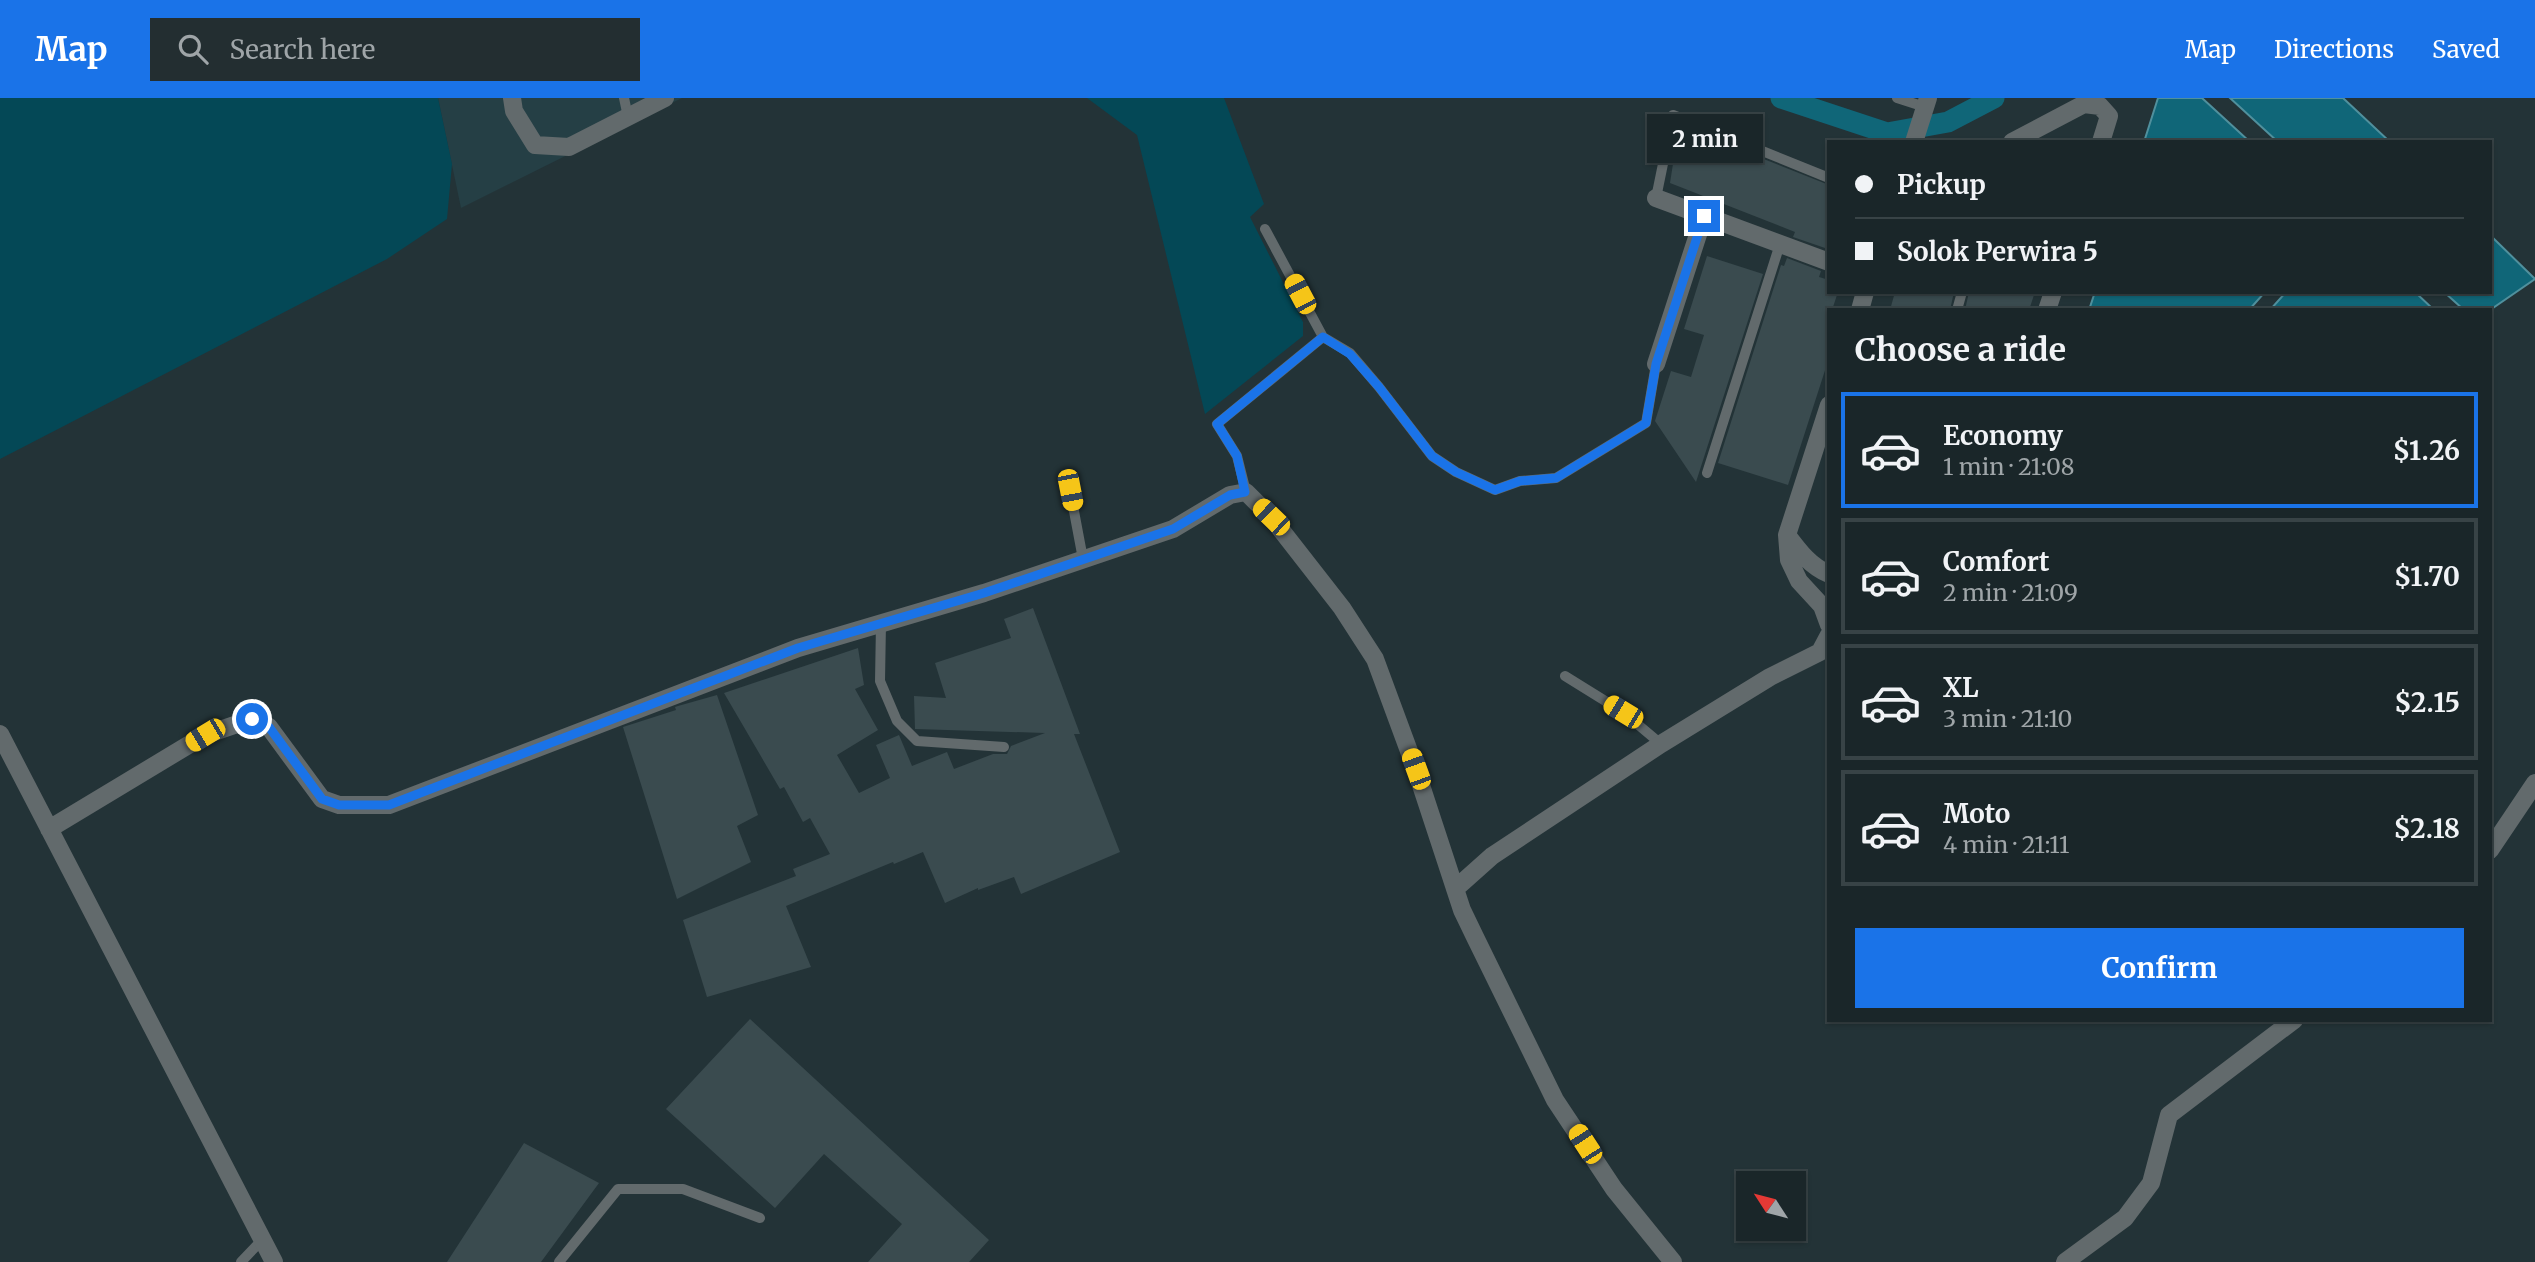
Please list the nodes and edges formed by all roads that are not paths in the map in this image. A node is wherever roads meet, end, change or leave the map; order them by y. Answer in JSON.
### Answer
{"nodes":[{"id":1,"x":512,"y":98,"type":"edge"},
{"id":2,"x":624,"y":98,"type":"edge"},
{"id":3,"x":665,"y":98,"type":"edge"},
{"id":4,"x":1898,"y":98,"type":"edge"},
{"id":5,"x":1926,"y":103,"type":"edge"},
{"id":6,"x":628,"y":117,"type":"junction"},
{"id":7,"x":1915,"y":140,"type":"edge"},
{"id":8,"x":2016,"y":140,"type":"edge"},
{"id":9,"x":2102,"y":140,"type":"edge"},
{"id":10,"x":1827,"y":177,"type":"edge"},
{"id":11,"x":1656,"y":198,"type":"joint"},
{"id":12,"x":1704,"y":216,"type":"junction"},
{"id":13,"x":1265,"y":229,"type":"dead end"},
{"id":14,"x":1780,"y":244,"type":"junction"},
{"id":15,"x":1827,"y":261,"type":"edge"},
{"id":16,"x":1323,"y":337,"type":"junction"},
{"id":17,"x":1656,"y":364,"type":"joint"},
{"id":18,"x":1827,"y":411,"type":"edge"},
{"id":19,"x":1707,"y":473,"type":"dead end"},
{"id":20,"x":1070,"y":490,"type":"dead end"},
{"id":21,"x":1245,"y":492,"type":"junction"},
{"id":22,"x":1787,"y":535,"type":"junction"},
{"id":23,"x":1083,"y":559,"type":"junction"},
{"id":24,"x":1827,"y":573,"type":"edge"},
{"id":25,"x":1827,"y":620,"type":"edge"},
{"id":26,"x":881,"y":623,"type":"junction"},
{"id":27,"x":1827,"y":638,"type":"edge"},
{"id":28,"x":1565,"y":676,"type":"dead end"},
{"id":29,"x":0,"y":734,"type":"edge"},
{"id":30,"x":1661,"y":744,"type":"junction"},
{"id":31,"x":1004,"y":747,"type":"dead end"},
{"id":32,"x":2535,"y":783,"type":"edge"},
{"id":33,"x":49,"y":829,"type":"junction"},
{"id":34,"x":2492,"y":847,"type":"edge"},
{"id":35,"x":1455,"y":888,"type":"junction"},
{"id":36,"x":2291,"y":1022,"type":"edge"},
{"id":37,"x":760,"y":1218,"type":"dead end"},
{"id":38,"x":262,"y":1240,"type":"junction"},
{"id":39,"x":241,"y":1262,"type":"edge"},
{"id":40,"x":274,"y":1262,"type":"edge"},
{"id":41,"x":559,"y":1262,"type":"edge"},
{"id":42,"x":1673,"y":1262,"type":"edge"},
{"id":43,"x":2065,"y":1262,"type":"edge"}],
"edges":[{"from":1,"to":6,"type":"street"},
{"from":2,"to":6,"type":"lane"},
{"from":3,"to":6,"type":"street"},
{"from":4,"to":5,"type":"lane"},
{"from":5,"to":7,"type":"street"},
{"from":8,"to":9,"type":"street"},
{"from":10,"to":11,"type":"lane"},
{"from":11,"to":12,"type":"street"},
{"from":12,"to":14,"type":"street"},
{"from":12,"to":17,"type":"street"},
{"from":13,"to":16,"type":"lane"},
{"from":14,"to":15,"type":"street"},
{"from":14,"to":19,"type":"lane"},
{"from":16,"to":17,"type":"lane"},
{"from":16,"to":21,"type":"lane"},
{"from":18,"to":22,"type":"street"},
{"from":20,"to":23,"type":"lane"},
{"from":21,"to":23,"type":"street"},
{"from":21,"to":35,"type":"street"},
{"from":22,"to":24,"type":"street"},
{"from":22,"to":25,"type":"street"},
{"from":23,"to":26,"type":"street"},
{"from":26,"to":31,"type":"lane"},
{"from":26,"to":33,"type":"street"},
{"from":27,"to":30,"type":"street"},
{"from":28,"to":30,"type":"lane"},
{"from":29,"to":33,"type":"street"},
{"from":30,"to":35,"type":"street"},
{"from":32,"to":34,"type":"street"},
{"from":33,"to":38,"type":"street"},
{"from":35,"to":42,"type":"street"},
{"from":36,"to":43,"type":"street"},
{"from":37,"to":41,"type":"lane"},
{"from":38,"to":39,"type":"lane"},
{"from":38,"to":40,"type":"street"}]}
